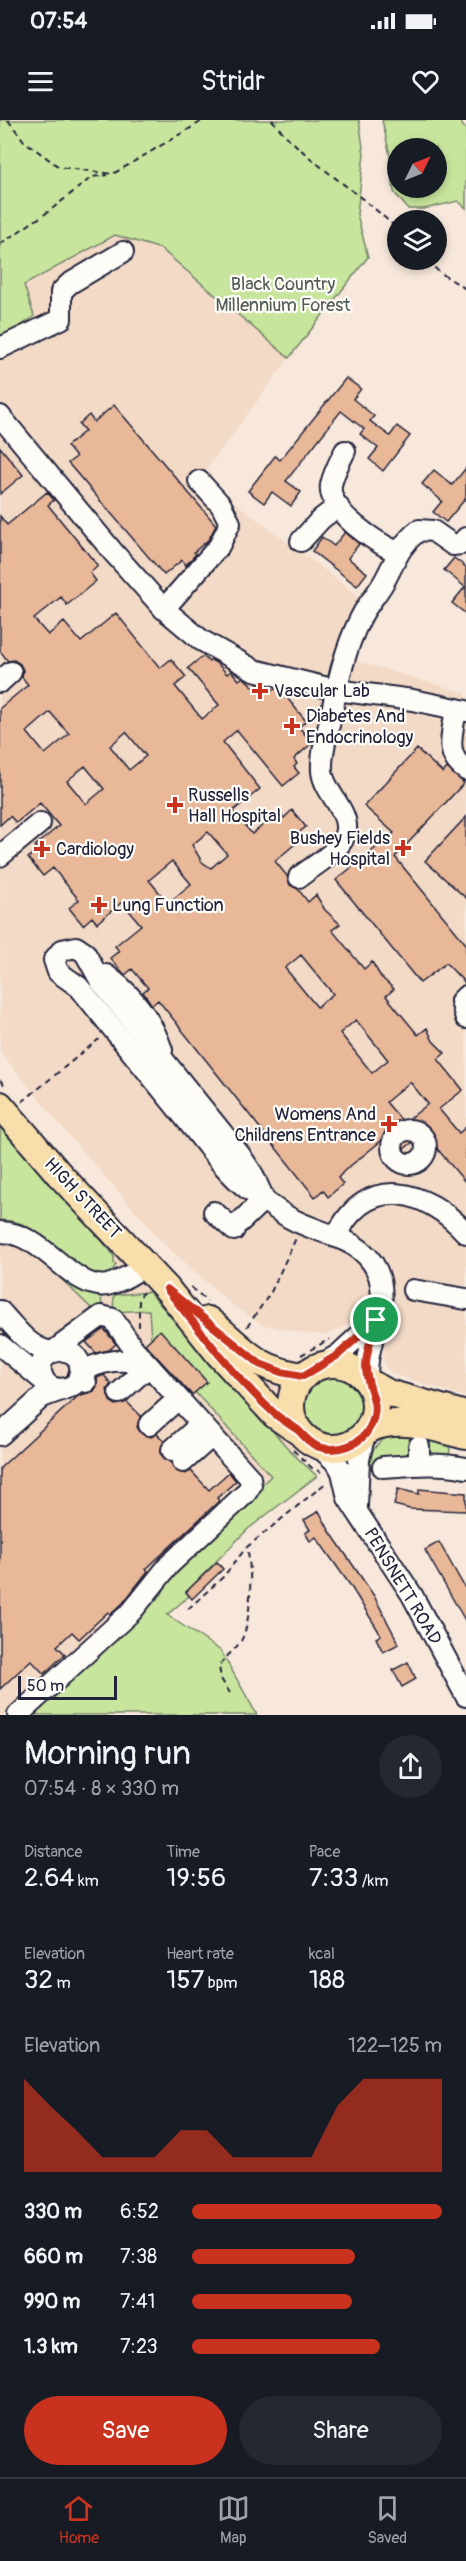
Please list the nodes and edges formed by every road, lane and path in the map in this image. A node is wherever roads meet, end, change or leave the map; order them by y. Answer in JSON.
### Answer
{"nodes":[{"id":1,"x":8,"y":120,"type":"edge"},
{"id":2,"x":204,"y":120,"type":"edge"},
{"id":3,"x":272,"y":120,"type":"edge"},
{"id":4,"x":113,"y":174,"type":"junction"},
{"id":5,"x":387,"y":219,"type":"edge"},
{"id":6,"x":0,"y":244,"type":"edge"},
{"id":7,"x":123,"y":252,"type":"dead end"},
{"id":8,"x":437,"y":270,"type":"edge"},
{"id":9,"x":466,"y":289,"type":"edge"},
{"id":10,"x":0,"y":348,"type":"edge"},
{"id":11,"x":0,"y":416,"type":"edge"},
{"id":12,"x":345,"y":451,"type":"dead end"},
{"id":13,"x":199,"y":481,"type":"dead end"},
{"id":14,"x":338,"y":506,"type":"junction"},
{"id":15,"x":466,"y":538,"type":"edge"},
{"id":16,"x":301,"y":541,"type":"dead end"},
{"id":17,"x":397,"y":552,"type":"junction"},
{"id":18,"x":164,"y":609,"type":"junction"},
{"id":19,"x":336,"y":690,"type":"junction"},
{"id":20,"x":461,"y":710,"type":"edge"},
{"id":21,"x":466,"y":770,"type":"edge"},
{"id":22,"x":40,"y":823,"type":"dead end"},
{"id":23,"x":0,"y":856,"type":"edge"},
{"id":24,"x":299,"y":877,"type":"dead end"},
{"id":25,"x":466,"y":996,"type":"edge"},
{"id":26,"x":466,"y":1018,"type":"edge"},
{"id":27,"x":112,"y":1028,"type":"junction"},
{"id":28,"x":0,"y":1080,"type":"edge"},
{"id":29,"x":0,"y":1086,"type":"edge"},
{"id":30,"x":9,"y":1098,"type":"edge"},
{"id":31,"x":403,"y":1163,"type":"dead end"},
{"id":32,"x":392,"y":1193,"type":"junction"},
{"id":33,"x":264,"y":1199,"type":"junction"},
{"id":34,"x":214,"y":1212,"type":"dead end"},
{"id":35,"x":301,"y":1224,"type":"junction"},
{"id":36,"x":0,"y":1233,"type":"edge"},
{"id":37,"x":466,"y":1233,"type":"edge"},
{"id":38,"x":336,"y":1237,"type":"junction"},
{"id":39,"x":145,"y":1266,"type":"junction"},
{"id":40,"x":105,"y":1285,"type":"junction"},
{"id":41,"x":180,"y":1286,"type":"junction"},
{"id":42,"x":413,"y":1290,"type":"dead end"},
{"id":43,"x":466,"y":1299,"type":"edge"},
{"id":44,"x":211,"y":1305,"type":"dead end"},
{"id":45,"x":206,"y":1306,"type":"dead end"},
{"id":46,"x":0,"y":1311,"type":"edge"},
{"id":47,"x":107,"y":1315,"type":"junction"},
{"id":48,"x":376,"y":1320,"type":"junction"},
{"id":49,"x":242,"y":1333,"type":"dead end"},
{"id":50,"x":333,"y":1337,"type":"dead end"},
{"id":51,"x":334,"y":1342,"type":"dead end"},
{"id":52,"x":53,"y":1351,"type":"junction"},
{"id":53,"x":7,"y":1356,"type":"edge"},
{"id":54,"x":304,"y":1365,"type":"junction"},
{"id":55,"x":149,"y":1366,"type":"junction"},
{"id":56,"x":84,"y":1380,"type":"junction"},
{"id":57,"x":368,"y":1382,"type":"junction"},
{"id":58,"x":55,"y":1386,"type":"junction"},
{"id":59,"x":119,"y":1393,"type":"dead end"},
{"id":60,"x":178,"y":1399,"type":"junction"},
{"id":61,"x":36,"y":1402,"type":"junction"},
{"id":62,"x":149,"y":1425,"type":"dead end"},
{"id":63,"x":464,"y":1429,"type":"edge"},
{"id":64,"x":206,"y":1430,"type":"junction"},
{"id":65,"x":298,"y":1431,"type":"junction"},
{"id":66,"x":366,"y":1433,"type":"junction"},
{"id":67,"x":0,"y":1435,"type":"edge"},
{"id":68,"x":318,"y":1447,"type":"junction"},
{"id":69,"x":178,"y":1456,"type":"dead end"},
{"id":70,"x":460,"y":1466,"type":"edge"},
{"id":71,"x":383,"y":1467,"type":"dead end"},
{"id":72,"x":343,"y":1477,"type":"junction"},
{"id":73,"x":357,"y":1509,"type":"junction"},
{"id":74,"x":247,"y":1547,"type":"junction"},
{"id":75,"x":188,"y":1610,"type":"dead end"},
{"id":76,"x":230,"y":1693,"type":"dead end"},
{"id":77,"x":466,"y":1696,"type":"edge"},
{"id":78,"x":18,"y":1715,"type":"edge"}],
"edges":[{"from":1,"to":4,"type":"path"},
{"from":2,"to":4,"type":"path"},
{"from":3,"to":5,"type":"path"},
{"from":4,"to":6,"type":"path"},
{"from":7,"to":10,"type":"street"},
{"from":8,"to":9,"type":"path"},
{"from":11,"to":18,"type":"street"},
{"from":12,"to":14,"type":"street"},
{"from":13,"to":18,"type":"street"},
{"from":14,"to":16,"type":"street"},
{"from":14,"to":17,"type":"street"},
{"from":15,"to":17,"type":"street"},
{"from":17,"to":19,"type":"street"},
{"from":18,"to":19,"type":"street"},
{"from":19,"to":20,"type":"street"},
{"from":19,"to":24,"type":"street"},
{"from":20,"to":21,"type":"street"},
{"from":22,"to":23,"type":"street"},
{"from":25,"to":26,"type":"street"},
{"from":27,"to":30,"type":"path"},
{"from":27,"to":33,"type":"street"},
{"from":27,"to":33,"type":"street"},
{"from":28,"to":30,"type":"path"},
{"from":29,"to":30,"type":"path"},
{"from":30,"to":39,"type":"main road","name":"HIGH STREET"},
{"from":31,"to":32,"type":"street"},
{"from":32,"to":37,"type":"street"},
{"from":32,"to":38,"type":"street"},
{"from":33,"to":34,"type":"street"},
{"from":33,"to":35,"type":"street"},
{"from":35,"to":38,"type":"street"},
{"from":35,"to":49,"type":"path"},
{"from":36,"to":40,"type":"street"},
{"from":38,"to":48,"type":"street"},
{"from":39,"to":40,"type":"street"},
{"from":39,"to":41,"type":"main road","name":"HIGH STREET"},
{"from":40,"to":47,"type":"street"},
{"from":41,"to":44,"type":"path"},
{"from":41,"to":45,"type":"path"},
{"from":41,"to":54,"type":"main road","name":"HIGH STREET"},
{"from":41,"to":65,"type":"main road","name":"HIGH STREET"},
{"from":42,"to":43,"type":"street"},
{"from":46,"to":52,"type":"street"},
{"from":47,"to":52,"type":"street"},
{"from":47,"to":55,"type":"street"},
{"from":48,"to":54,"type":"street"},
{"from":48,"to":57,"type":"street"},
{"from":50,"to":54,"type":"path"},
{"from":51,"to":54,"type":"path"},
{"from":52,"to":56,"type":"street"},
{"from":52,"to":58,"type":"street"},
{"from":53,"to":58,"type":"street"},
{"from":53,"to":61,"type":"street"},
{"from":54,"to":57,"type":"main road"},
{"from":54,"to":65,"type":"main road"},
{"from":55,"to":56,"type":"street"},
{"from":55,"to":59,"type":"street"},
{"from":55,"to":60,"type":"street"},
{"from":56,"to":58,"type":"street"},
{"from":57,"to":63,"type":"main road"},
{"from":57,"to":66,"type":"main road"},
{"from":58,"to":61,"type":"street"},
{"from":60,"to":62,"type":"street"},
{"from":60,"to":64,"type":"street"},
{"from":61,"to":67,"type":"street"},
{"from":63,"to":66,"type":"main road"},
{"from":63,"to":70,"type":"street"},
{"from":64,"to":69,"type":"street"},
{"from":64,"to":78,"type":"street"},
{"from":65,"to":68,"type":"main road"},
{"from":66,"to":68,"type":"main road"},
{"from":66,"to":73,"type":"street","name":"PENSNETT ROAD"},
{"from":68,"to":72,"type":"street","name":"PENSNETT ROAD"},
{"from":70,"to":71,"type":"street"},
{"from":72,"to":73,"type":"street","name":"PENSNETT ROAD"},
{"from":72,"to":74,"type":"path"},
{"from":73,"to":77,"type":"street","name":"PENSNETT ROAD"},
{"from":74,"to":75,"type":"path"},
{"from":74,"to":76,"type":"path"}]}
